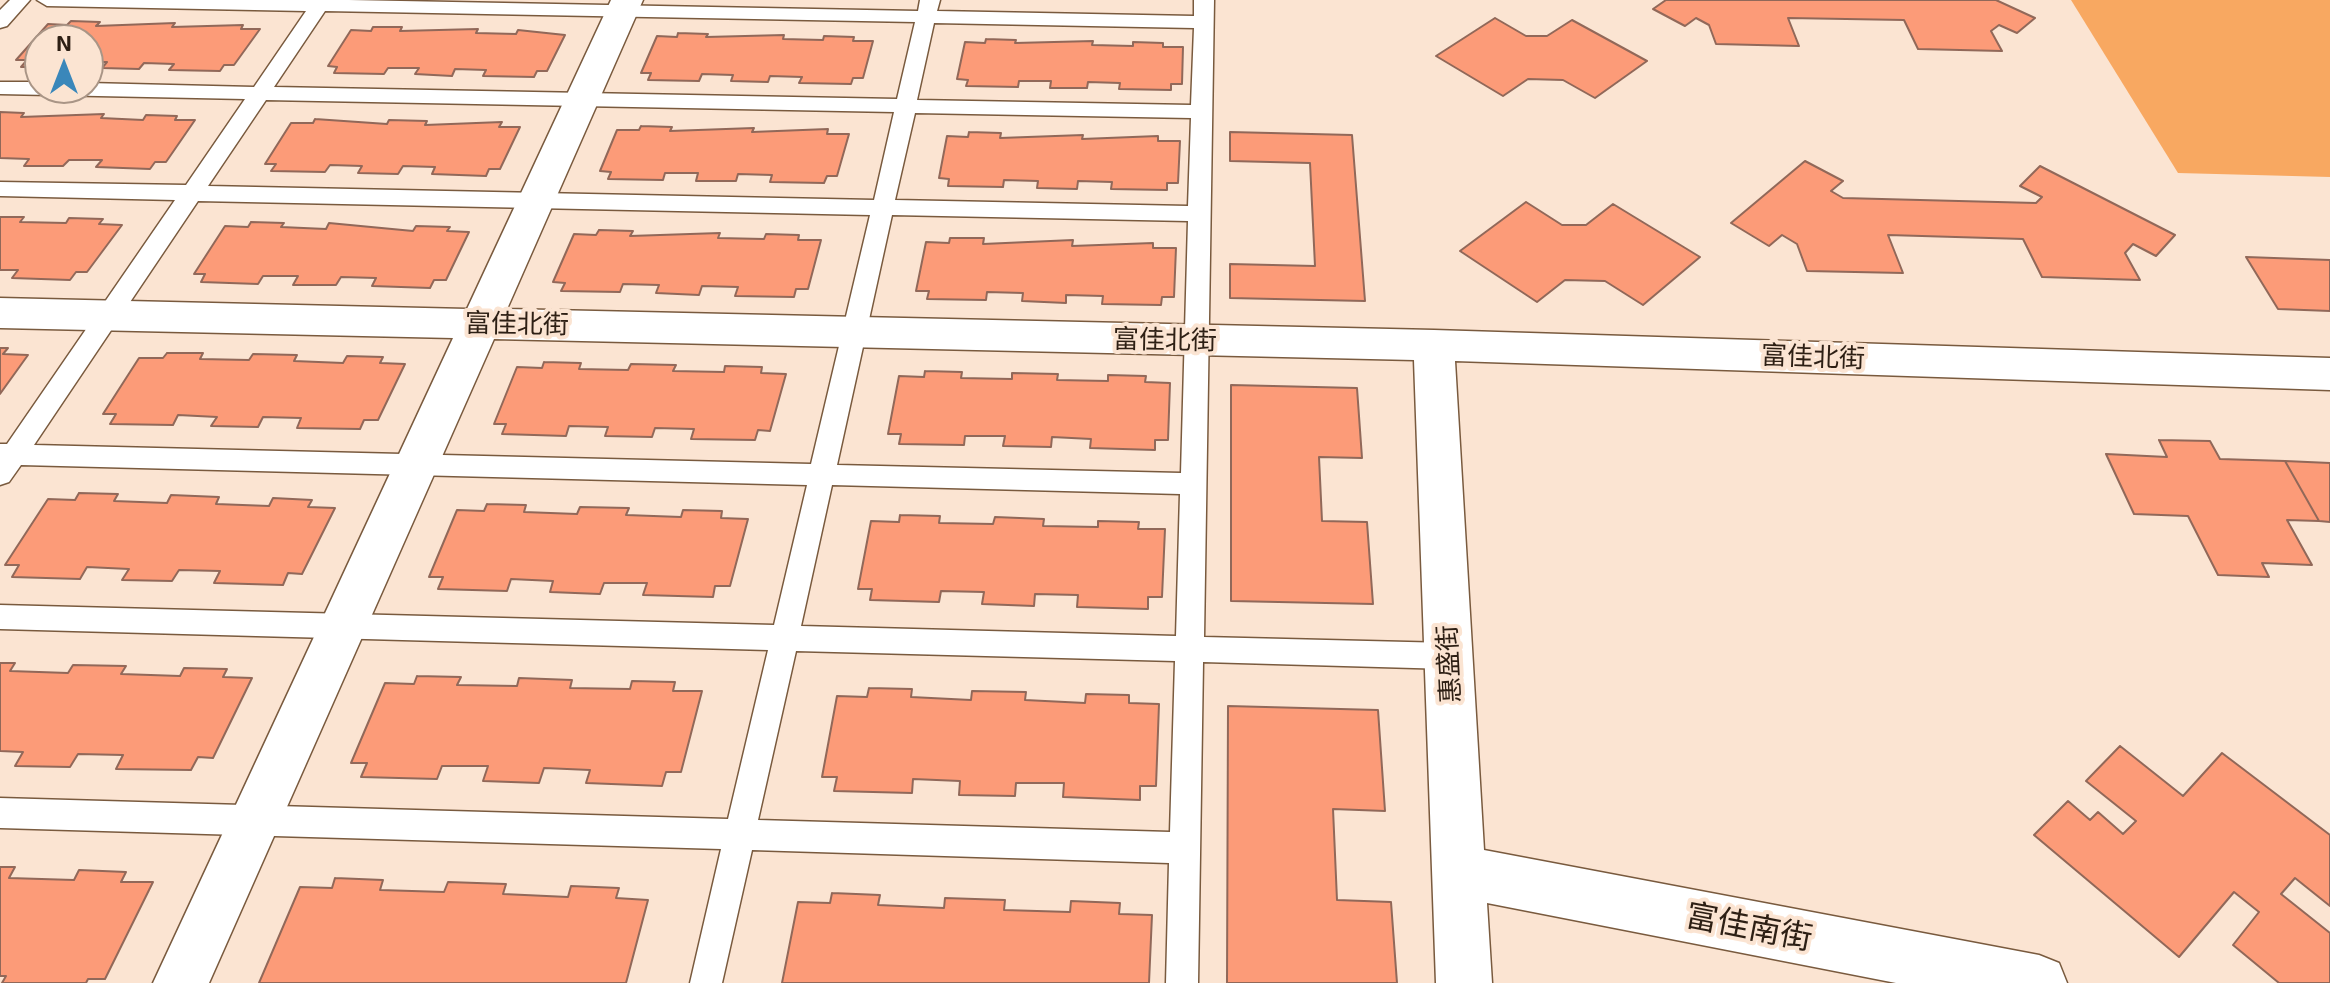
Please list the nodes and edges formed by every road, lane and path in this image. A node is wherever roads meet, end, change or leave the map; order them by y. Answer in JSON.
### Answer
{"nodes":[{"id":1,"x":20,"y":0,"type":"edge"},
{"id":2,"x":47,"y":0,"type":"edge"},
{"id":3,"x":321,"y":2,"type":"edge"},
{"id":4,"x":624,"y":5,"type":"edge"},
{"id":5,"x":928,"y":8,"type":"edge"},
{"id":6,"x":1204,"y":11,"type":"edge"},
{"id":7,"x":0,"y":22,"type":"edge"},
{"id":8,"x":0,"y":88,"type":"edge"},
{"id":9,"x":260,"y":93,"type":"junction"},
{"id":10,"x":582,"y":99,"type":"junction"},
{"id":11,"x":906,"y":106,"type":"junction"},
{"id":12,"x":1201,"y":112,"type":"junction"},
{"id":13,"x":0,"y":189,"type":"edge"},
{"id":14,"x":192,"y":193,"type":"junction"},
{"id":15,"x":536,"y":200,"type":"junction"},
{"id":16,"x":883,"y":207,"type":"junction"},
{"id":17,"x":1199,"y":214,"type":"junction"},
{"id":18,"x":0,"y":313,"type":"edge"},
{"id":19,"x":109,"y":315,"type":"junction"},
{"id":20,"x":480,"y":324,"type":"junction"},
{"id":21,"x":854,"y":332,"type":"junction"},
{"id":22,"x":1197,"y":340,"type":"junction"},
{"id":23,"x":1434,"y":345,"type":"junction"},
{"id":24,"x":2330,"y":374,"type":"edge"},
{"id":25,"x":5,"y":461,"type":"edge"},
{"id":26,"x":416,"y":464,"type":"junction"},
{"id":27,"x":822,"y":474,"type":"junction"},
{"id":28,"x":1193,"y":484,"type":"junction"},
{"id":29,"x":0,"y":617,"type":"edge"},
{"id":30,"x":343,"y":626,"type":"junction"},
{"id":31,"x":785,"y":638,"type":"junction"},
{"id":32,"x":1190,"y":650,"type":"junction"},
{"id":33,"x":1449,"y":656,"type":"junction"},
{"id":34,"x":0,"y":813,"type":"edge"},
{"id":35,"x":254,"y":821,"type":"junction"},
{"id":36,"x":740,"y":835,"type":"junction"},
{"id":37,"x":1185,"y":848,"type":"junction"},
{"id":38,"x":1458,"y":871,"type":"junction"},
{"id":39,"x":181,"y":983,"type":"edge"},
{"id":40,"x":706,"y":983,"type":"edge"},
{"id":41,"x":1182,"y":983,"type":"edge"},
{"id":42,"x":1464,"y":983,"type":"edge"},
{"id":43,"x":2039,"y":983,"type":"edge"}],
"edges":[{"from":1,"to":7,"type":"lane"},
{"from":2,"to":3,"type":"lane"},
{"from":3,"to":4,"type":"lane"},
{"from":3,"to":9,"type":"lane"},
{"from":4,"to":5,"type":"lane"},
{"from":4,"to":10,"type":"street"},
{"from":5,"to":6,"type":"lane"},
{"from":5,"to":11,"type":"lane"},
{"from":6,"to":12,"type":"lane"},
{"from":8,"to":9,"type":"lane"},
{"from":9,"to":10,"type":"lane"},
{"from":9,"to":14,"type":"lane"},
{"from":10,"to":11,"type":"lane"},
{"from":10,"to":15,"type":"street"},
{"from":11,"to":12,"type":"lane"},
{"from":11,"to":16,"type":"lane"},
{"from":12,"to":17,"type":"lane"},
{"from":13,"to":14,"type":"lane"},
{"from":14,"to":15,"type":"lane"},
{"from":14,"to":19,"type":"lane"},
{"from":15,"to":16,"type":"lane"},
{"from":15,"to":20,"type":"street"},
{"from":16,"to":17,"type":"lane"},
{"from":16,"to":21,"type":"lane"},
{"from":17,"to":22,"type":"lane"},
{"from":18,"to":19,"type":"street","name":"富佳北街"},
{"from":19,"to":20,"type":"street","name":"富佳北街"},
{"from":19,"to":25,"type":"lane"},
{"from":20,"to":21,"type":"street","name":"富佳北街"},
{"from":20,"to":26,"type":"street"},
{"from":21,"to":22,"type":"street","name":"富佳北街"},
{"from":21,"to":27,"type":"lane"},
{"from":22,"to":23,"type":"street","name":"富佳北街"},
{"from":22,"to":28,"type":"lane"},
{"from":23,"to":24,"type":"street","name":"富佳北街"},
{"from":23,"to":33,"type":"street","name":"惠盛街"},
{"from":25,"to":26,"type":"lane"},
{"from":26,"to":27,"type":"lane"},
{"from":26,"to":30,"type":"street"},
{"from":27,"to":28,"type":"lane"},
{"from":27,"to":31,"type":"lane"},
{"from":28,"to":32,"type":"lane"},
{"from":29,"to":30,"type":"lane"},
{"from":30,"to":31,"type":"lane"},
{"from":30,"to":35,"type":"street"},
{"from":31,"to":32,"type":"lane"},
{"from":31,"to":36,"type":"lane"},
{"from":32,"to":33,"type":"lane"},
{"from":32,"to":37,"type":"lane"},
{"from":33,"to":38,"type":"street","name":"惠盛街"},
{"from":34,"to":35,"type":"lane"},
{"from":35,"to":36,"type":"lane"},
{"from":35,"to":39,"type":"street"},
{"from":36,"to":37,"type":"lane"},
{"from":36,"to":40,"type":"lane"},
{"from":37,"to":41,"type":"lane"},
{"from":38,"to":42,"type":"street","name":"惠盛街"},
{"from":38,"to":43,"type":"street","name":"富佳南街"}]}
